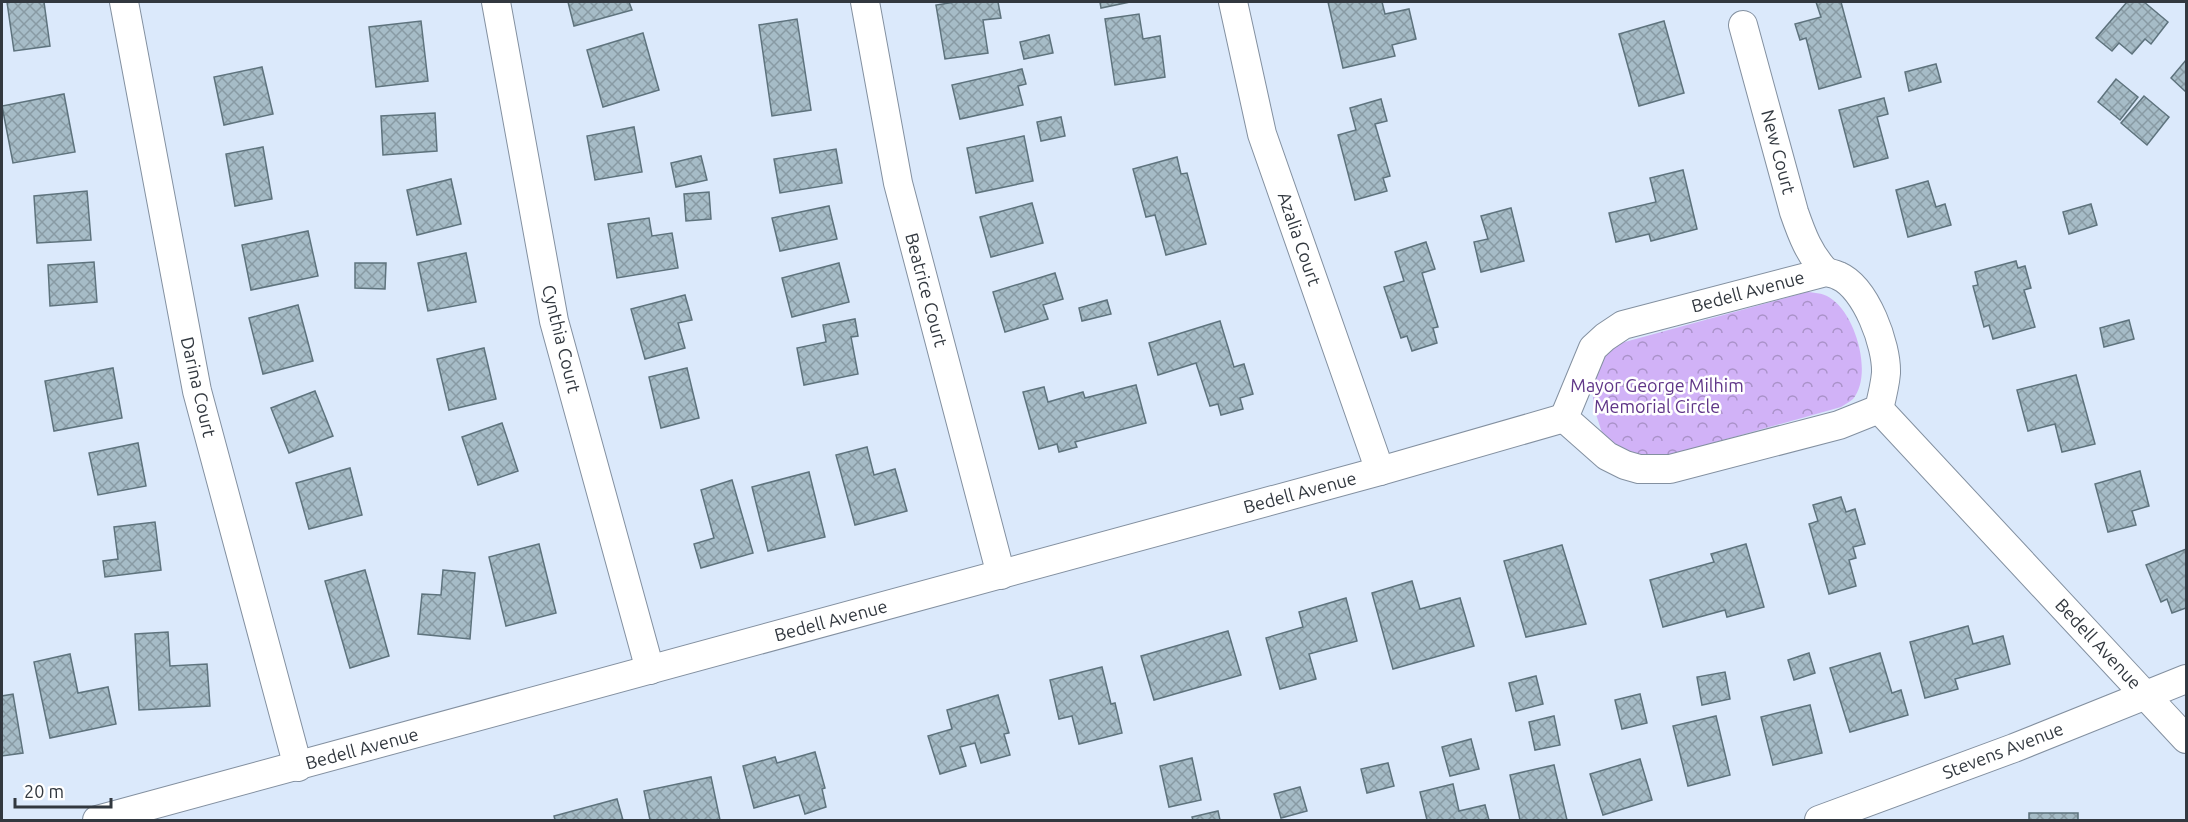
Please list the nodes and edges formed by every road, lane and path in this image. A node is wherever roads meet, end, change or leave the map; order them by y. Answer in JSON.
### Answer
{"nodes":[{"id":1,"x":124,"y":2,"type":"edge"},
{"id":2,"x":496,"y":2,"type":"edge"},
{"id":3,"x":865,"y":2,"type":"edge"},
{"id":4,"x":1233,"y":2,"type":"edge"},
{"id":5,"x":1743,"y":25,"type":"dead end"},
{"id":6,"x":1826,"y":272,"type":"junction"},
{"id":7,"x":1879,"y":409,"type":"junction"},
{"id":8,"x":1564,"y":418,"type":"junction"},
{"id":9,"x":1380,"y":471,"type":"junction"},
{"id":10,"x":1001,"y":575,"type":"junction"},
{"id":11,"x":650,"y":670,"type":"junction"},
{"id":12,"x":2187,"y":679,"type":"edge"},
{"id":13,"x":2145,"y":695,"type":"junction"},
{"id":14,"x":2187,"y":739,"type":"edge"},
{"id":15,"x":298,"y":767,"type":"junction"},
{"id":16,"x":97,"y":820,"type":"edge"},
{"id":17,"x":1819,"y":820,"type":"edge"}],
"edges":[{"from":1,"to":15,"type":"street","name":"Darina Court"},
{"from":2,"to":11,"type":"street","name":"Cynthia Court"},
{"from":3,"to":10,"type":"street","name":"Beatrice Court"},
{"from":4,"to":9,"type":"street","name":"Azalia Court"},
{"from":5,"to":6,"type":"street","name":"New Court"},
{"from":6,"to":7,"type":"street","name":"Bedell Avenue"},
{"from":6,"to":8,"type":"street","name":"Bedell Avenue"},
{"from":7,"to":8,"type":"street"},
{"from":7,"to":13,"type":"street","name":"Bedell Avenue"},
{"from":8,"to":9,"type":"street","name":"Bedell Avenue"},
{"from":9,"to":10,"type":"street","name":"Bedell Avenue"},
{"from":10,"to":11,"type":"street","name":"Bedell Avenue"},
{"from":11,"to":15,"type":"street","name":"Bedell Avenue"},
{"from":12,"to":13,"type":"street","name":"Stevens Avenue"},
{"from":13,"to":14,"type":"street","name":"Bedell Avenue"},
{"from":13,"to":17,"type":"street","name":"Stevens Avenue"},
{"from":15,"to":16,"type":"street","name":"Bedell Avenue"}]}
